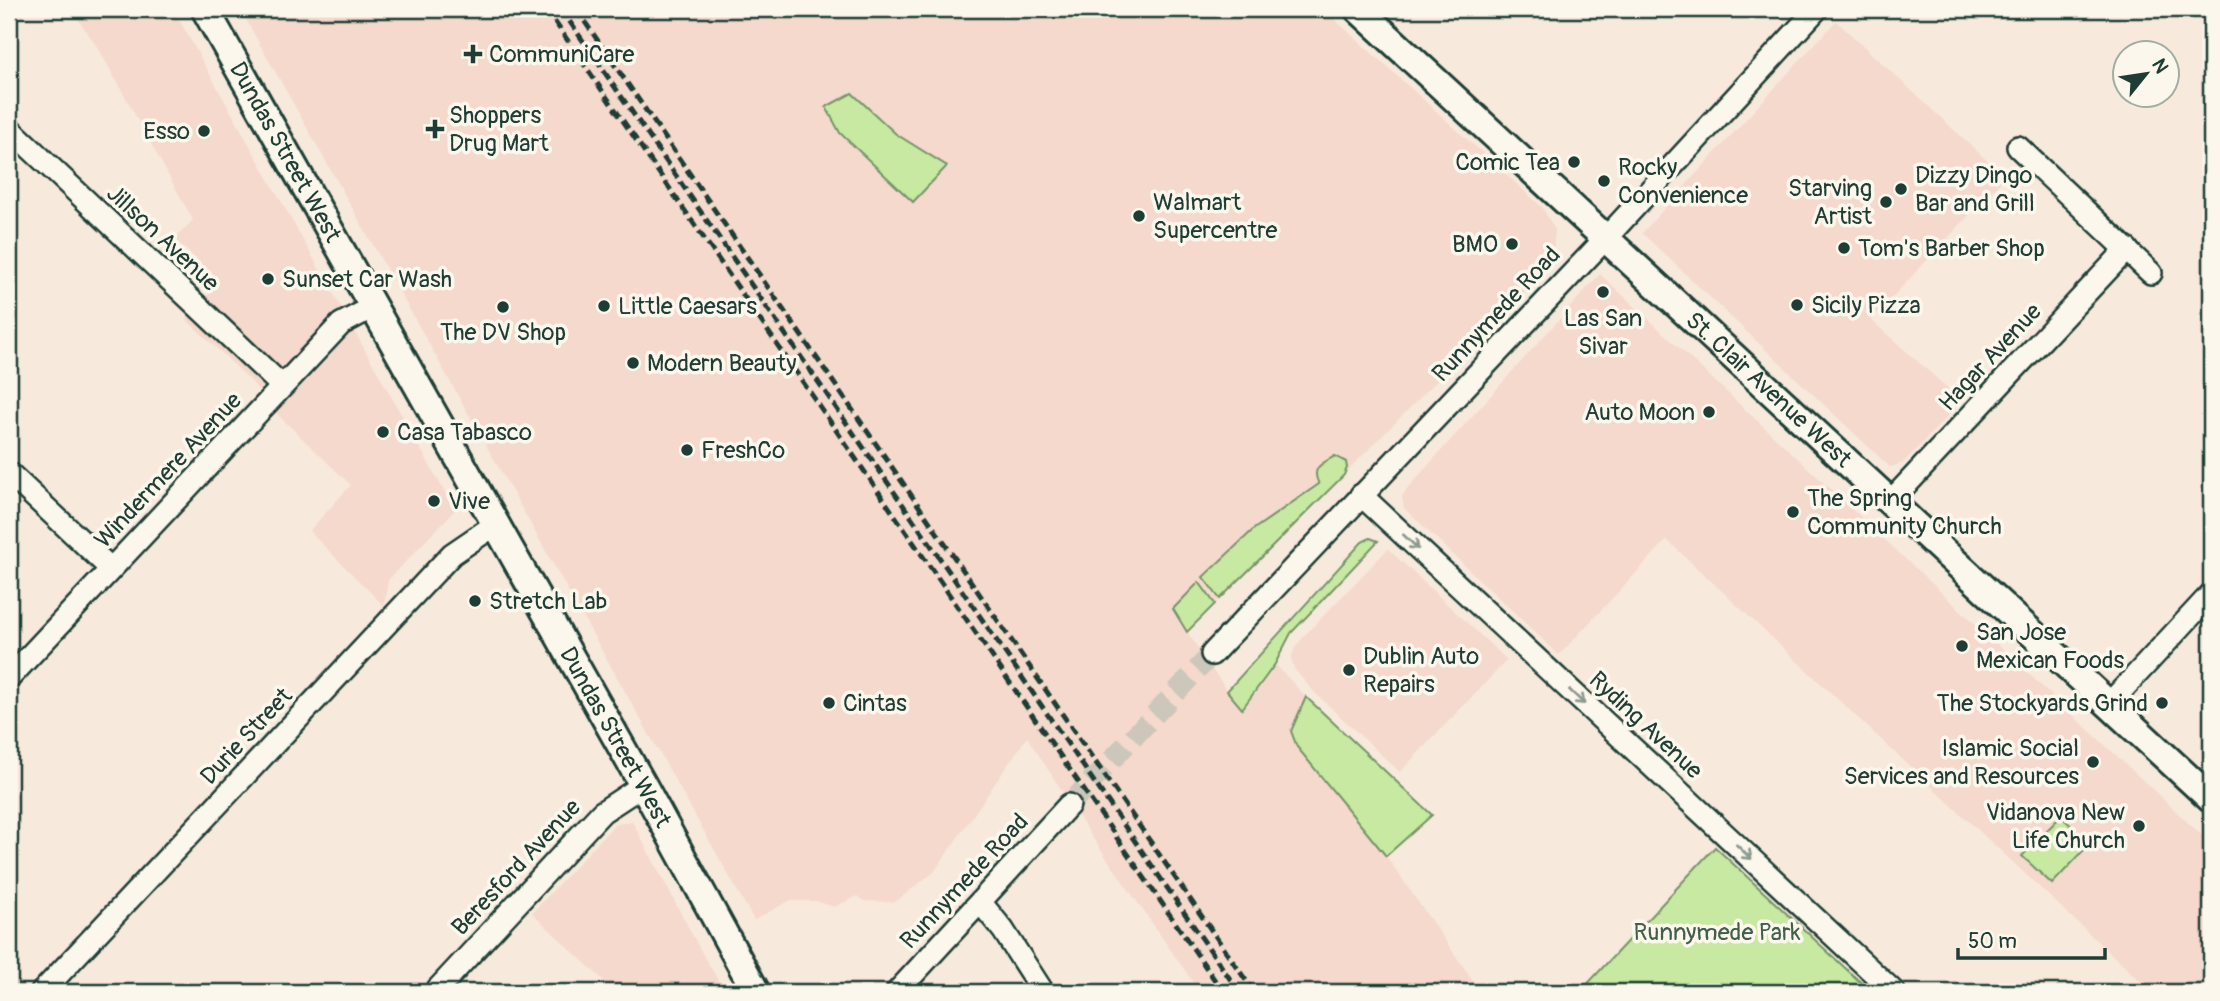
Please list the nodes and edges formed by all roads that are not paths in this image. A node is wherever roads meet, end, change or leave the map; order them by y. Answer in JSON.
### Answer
{"nodes":[{"id":1,"x":205,"y":9,"type":"edge"},
{"id":2,"x":1358,"y":9,"type":"edge"},
{"id":3,"x":1817,"y":9,"type":"edge"},
{"id":4,"x":9,"y":128,"type":"edge"},
{"id":5,"x":2018,"y":147,"type":"dead end"},
{"id":6,"x":1606,"y":238,"type":"junction"},
{"id":7,"x":2127,"y":249,"type":"junction"},
{"id":8,"x":2151,"y":272,"type":"dead end"},
{"id":9,"x":373,"y":307,"type":"junction"},
{"id":10,"x":282,"y":386,"type":"junction"},
{"id":11,"x":9,"y":473,"type":"edge"},
{"id":12,"x":1361,"y":495,"type":"junction"},
{"id":13,"x":1891,"y":501,"type":"junction"},
{"id":14,"x":496,"y":524,"type":"junction"},
{"id":15,"x":111,"y":569,"type":"junction"},
{"id":16,"x":2211,"y":594,"type":"edge"},
{"id":17,"x":1212,"y":654,"type":"tunnel mouth"},
{"id":18,"x":9,"y":677,"type":"edge"},
{"id":19,"x":2109,"y":704,"type":"junction"},
{"id":20,"x":643,"y":785,"type":"junction"},
{"id":21,"x":2211,"y":799,"type":"edge"},
{"id":22,"x":1069,"y":805,"type":"tunnel mouth"},
{"id":23,"x":981,"y":903,"type":"junction"},
{"id":24,"x":42,"y":992,"type":"edge"},
{"id":25,"x":435,"y":992,"type":"edge"},
{"id":26,"x":756,"y":992,"type":"edge"},
{"id":27,"x":897,"y":992,"type":"edge"},
{"id":28,"x":1043,"y":992,"type":"edge"},
{"id":29,"x":1894,"y":992,"type":"edge"}],
"edges":[{"from":1,"to":9,"type":"main road","name":"Dundas Street West"},
{"from":2,"to":6,"type":"main road","name":"St. Clair Avenue West"},
{"from":3,"to":6,"type":"street","name":"Runnymede Road"},
{"from":4,"to":10,"type":"street","name":"Jillson Avenue"},
{"from":5,"to":7,"type":"street"},
{"from":6,"to":12,"type":"street","name":"Runnymede Road"},
{"from":6,"to":13,"type":"main road","name":"St. Clair Avenue West"},
{"from":7,"to":8,"type":"street"},
{"from":7,"to":13,"type":"street","name":"Hagar Avenue"},
{"from":9,"to":10,"type":"street","name":"Windermere Avenue"},
{"from":9,"to":14,"type":"main road","name":"Dundas Street West"},
{"from":10,"to":15,"type":"street","name":"Windermere Avenue"},
{"from":11,"to":15,"type":"street"},
{"from":12,"to":17,"type":"street","name":"Runnymede Road"},
{"from":12,"to":29,"type":"street","name":"Ryding Avenue","one_way":true},
{"from":13,"to":19,"type":"main road","name":"St. Clair Avenue West"},
{"from":14,"to":20,"type":"main road","name":"Dundas Street West"},
{"from":14,"to":24,"type":"street","name":"Durie Street"},
{"from":15,"to":18,"type":"street","name":"Windermere Avenue"},
{"from":16,"to":19,"type":"street"},
{"from":19,"to":21,"type":"main road","name":"St. Clair Avenue West"},
{"from":20,"to":25,"type":"street","name":"Beresford Avenue"},
{"from":20,"to":26,"type":"main road","name":"Dundas Street West"},
{"from":22,"to":23,"type":"street","name":"Runnymede Road"},
{"from":23,"to":27,"type":"street","name":"Runnymede Road"},
{"from":23,"to":28,"type":"street"}]}
